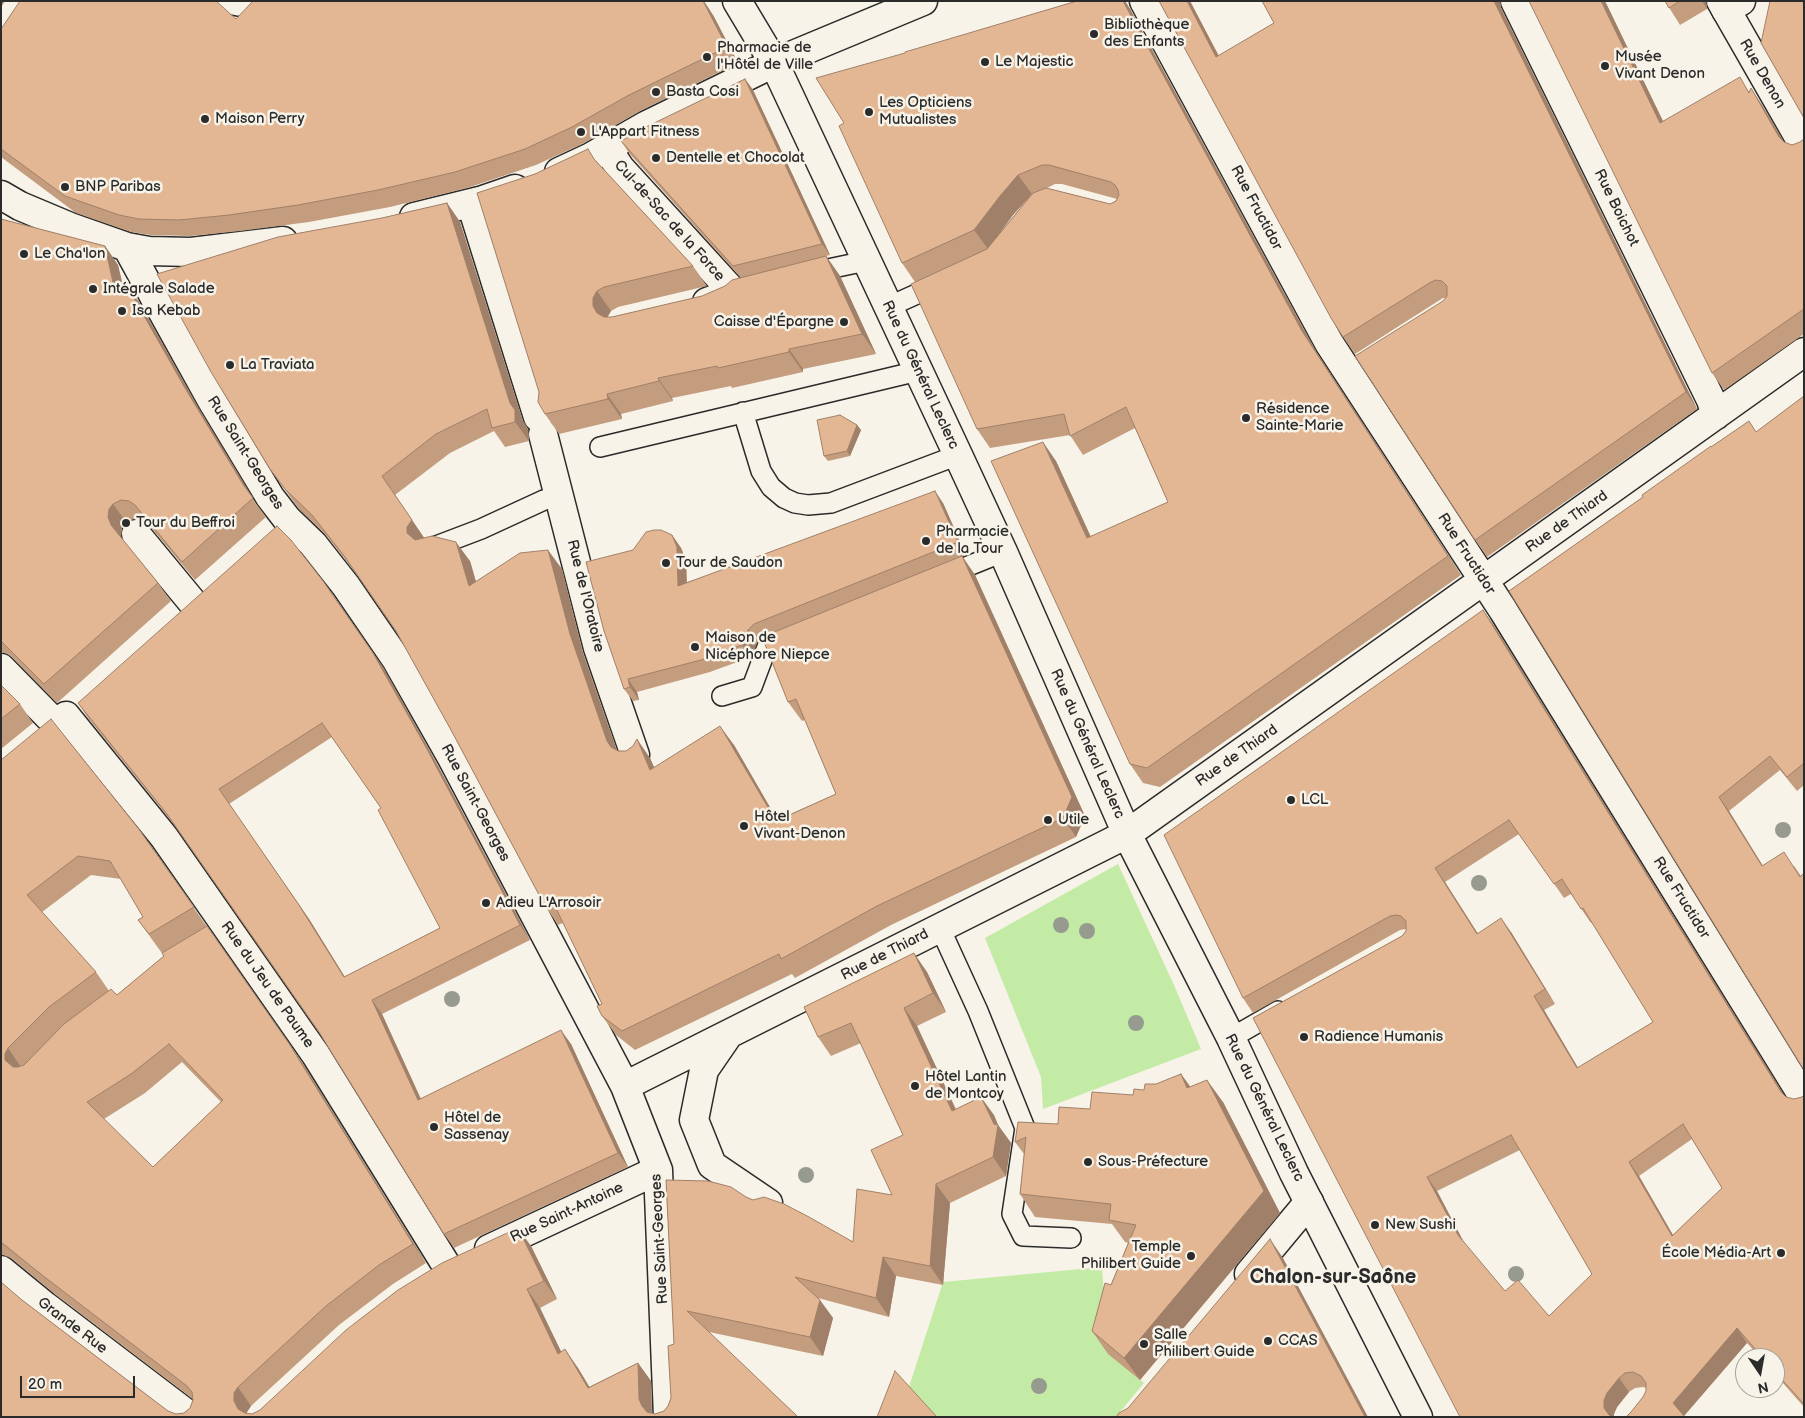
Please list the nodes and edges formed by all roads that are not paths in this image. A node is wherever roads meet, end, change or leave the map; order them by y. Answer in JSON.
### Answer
{"nodes":[{"id":1,"x":213,"y":1,"type":"edge"},
{"id":2,"x":263,"y":1,"type":"edge"},
{"id":3,"x":737,"y":1,"type":"edge"},
{"id":4,"x":923,"y":1,"type":"edge"},
{"id":5,"x":1144,"y":1,"type":"edge"},
{"id":6,"x":1515,"y":1,"type":"edge"},
{"id":7,"x":1730,"y":4,"type":"edge"},
{"id":8,"x":774,"y":63,"type":"junction"},
{"id":9,"x":1804,"y":146,"type":"edge"},
{"id":10,"x":607,"y":148,"type":"junction"},
{"id":11,"x":1,"y":195,"type":"edge"},
{"id":12,"x":471,"y":203,"type":"junction"},
{"id":13,"x":393,"y":222,"type":"edge"},
{"id":14,"x":312,"y":237,"type":"edge"},
{"id":15,"x":127,"y":247,"type":"junction"},
{"id":16,"x":866,"y":261,"type":"junction"},
{"id":17,"x":788,"y":278,"type":"edge"},
{"id":18,"x":951,"y":279,"type":"edge"},
{"id":19,"x":685,"y":307,"type":"edge"},
{"id":20,"x":888,"y":307,"type":"junction"},
{"id":21,"x":1804,"y":352,"type":"edge"},
{"id":22,"x":918,"y":371,"type":"junction"},
{"id":23,"x":743,"y":412,"type":"junction"},
{"id":24,"x":1716,"y":415,"type":"junction"},
{"id":25,"x":600,"y":448,"type":"dead end"},
{"id":26,"x":958,"y":455,"type":"junction"},
{"id":27,"x":560,"y":496,"type":"junction"},
{"id":28,"x":288,"y":519,"type":"junction"},
{"id":29,"x":136,"y":534,"type":"edge"},
{"id":30,"x":266,"y":538,"type":"edge"},
{"id":31,"x":432,"y":548,"type":"edge"},
{"id":32,"x":1003,"y":552,"type":"junction"},
{"id":33,"x":932,"y":580,"type":"edge"},
{"id":34,"x":1484,"y":580,"type":"junction"},
{"id":35,"x":215,"y":584,"type":"edge"},
{"id":36,"x":193,"y":603,"type":"junction"},
{"id":37,"x":172,"y":622,"type":"edge"},
{"id":38,"x":804,"y":632,"type":"edge"},
{"id":39,"x":1,"y":668,"type":"edge"},
{"id":40,"x":722,"y":696,"type":"dead end"},
{"id":41,"x":87,"y":697,"type":"edge"},
{"id":42,"x":61,"y":720,"type":"junction"},
{"id":43,"x":36,"y":741,"type":"edge"},
{"id":44,"x":635,"y":755,"type":"edge"},
{"id":45,"x":1127,"y":834,"type":"junction"},
{"id":46,"x":940,"y":928,"type":"junction"},
{"id":47,"x":1298,"y":1000,"type":"edge"},
{"id":48,"x":726,"y":1037,"type":"junction"},
{"id":49,"x":1230,"y":1038,"type":"junction"},
{"id":50,"x":625,"y":1086,"type":"junction"},
{"id":51,"x":1804,"y":1098,"type":"edge"},
{"id":52,"x":658,"y":1170,"type":"junction"},
{"id":53,"x":1309,"y":1202,"type":"junction"},
{"id":54,"x":768,"y":1203,"type":"edge"},
{"id":55,"x":1072,"y":1238,"type":"edge"},
{"id":56,"x":448,"y":1268,"type":"junction"},
{"id":57,"x":1,"y":1270,"type":"edge"},
{"id":58,"x":425,"y":1282,"type":"edge"},
{"id":59,"x":1232,"y":1294,"type":"edge"},
{"id":60,"x":191,"y":1417,"type":"edge"},
{"id":61,"x":668,"y":1417,"type":"edge"},
{"id":62,"x":1418,"y":1417,"type":"edge"}],
"edges":[{"from":1,"to":2,"type":"lane"},
{"from":3,"to":8,"type":"street","name":"Rue du Général Leclerc"},
{"from":4,"to":8,"type":"street"},
{"from":5,"to":34,"type":"street","name":"Rue Fructidor"},
{"from":6,"to":24,"type":"street","name":"Rue Boichot"},
{"from":7,"to":9,"type":"street","name":"Rue Denon"},
{"from":8,"to":10,"type":"street"},
{"from":8,"to":16,"type":"street","name":"Rue du Général Leclerc"},
{"from":10,"to":12,"type":"street"},
{"from":10,"to":19,"type":"street","name":"Cul-de-Sac de la Force"},
{"from":11,"to":15,"type":"street"},
{"from":12,"to":13,"type":"street"},
{"from":12,"to":27,"type":"street","name":"Rue de l'Oratoire"},
{"from":14,"to":15,"type":"street"},
{"from":15,"to":28,"type":"street","name":"Rue Saint-Georges"},
{"from":16,"to":17,"type":"lane"},
{"from":16,"to":20,"type":"street","name":"Rue du Général Leclerc"},
{"from":18,"to":20,"type":"lane"},
{"from":20,"to":22,"type":"street","name":"Rue du Général Leclerc"},
{"from":21,"to":24,"type":"street","name":"Rue de Thiard"},
{"from":22,"to":23,"type":"lane"},
{"from":22,"to":26,"type":"street","name":"Rue du Général Leclerc"},
{"from":23,"to":25,"type":"lane"},
{"from":23,"to":26,"type":"lane"},
{"from":24,"to":34,"type":"street","name":"Rue de Thiard"},
{"from":26,"to":32,"type":"street","name":"Rue du Général Leclerc"},
{"from":27,"to":31,"type":"lane"},
{"from":27,"to":44,"type":"street","name":"Rue de l'Oratoire"},
{"from":28,"to":30,"type":"street"},
{"from":28,"to":50,"type":"street","name":"Rue Saint-Georges"},
{"from":29,"to":36,"type":"street"},
{"from":32,"to":33,"type":"lane"},
{"from":32,"to":45,"type":"street","name":"Rue du Général Leclerc"},
{"from":34,"to":45,"type":"street","name":"Rue de Thiard"},
{"from":34,"to":51,"type":"street","name":"Rue Fructidor"},
{"from":35,"to":36,"type":"street"},
{"from":36,"to":37,"type":"street"},
{"from":38,"to":40,"type":"lane"},
{"from":39,"to":42,"type":"street","name":"Rue du Jeu de Paume"},
{"from":41,"to":42,"type":"street"},
{"from":42,"to":43,"type":"street"},
{"from":42,"to":56,"type":"street","name":"Rue du Jeu de Paume"},
{"from":45,"to":46,"type":"street","name":"Rue de Thiard"},
{"from":45,"to":49,"type":"street","name":"Rue du Général Leclerc"},
{"from":46,"to":48,"type":"street","name":"Rue de Thiard"},
{"from":46,"to":55,"type":"lane"},
{"from":47,"to":49,"type":"lane"},
{"from":48,"to":50,"type":"street","name":"Rue de Thiard"},
{"from":48,"to":54,"type":"street"},
{"from":49,"to":53,"type":"street","name":"Rue du Général Leclerc"},
{"from":50,"to":52,"type":"street","name":"Rue Saint-Georges"},
{"from":52,"to":56,"type":"street","name":"Rue Saint-Antoine"},
{"from":52,"to":61,"type":"street","name":"Rue Saint-Georges"},
{"from":53,"to":59,"type":"street"},
{"from":53,"to":62,"type":"street","name":"Rue du Général Leclerc"},
{"from":56,"to":58,"type":"street","name":"Rue Saint-Antoine"},
{"from":57,"to":60,"type":"street","name":"Grande Rue"}]}
